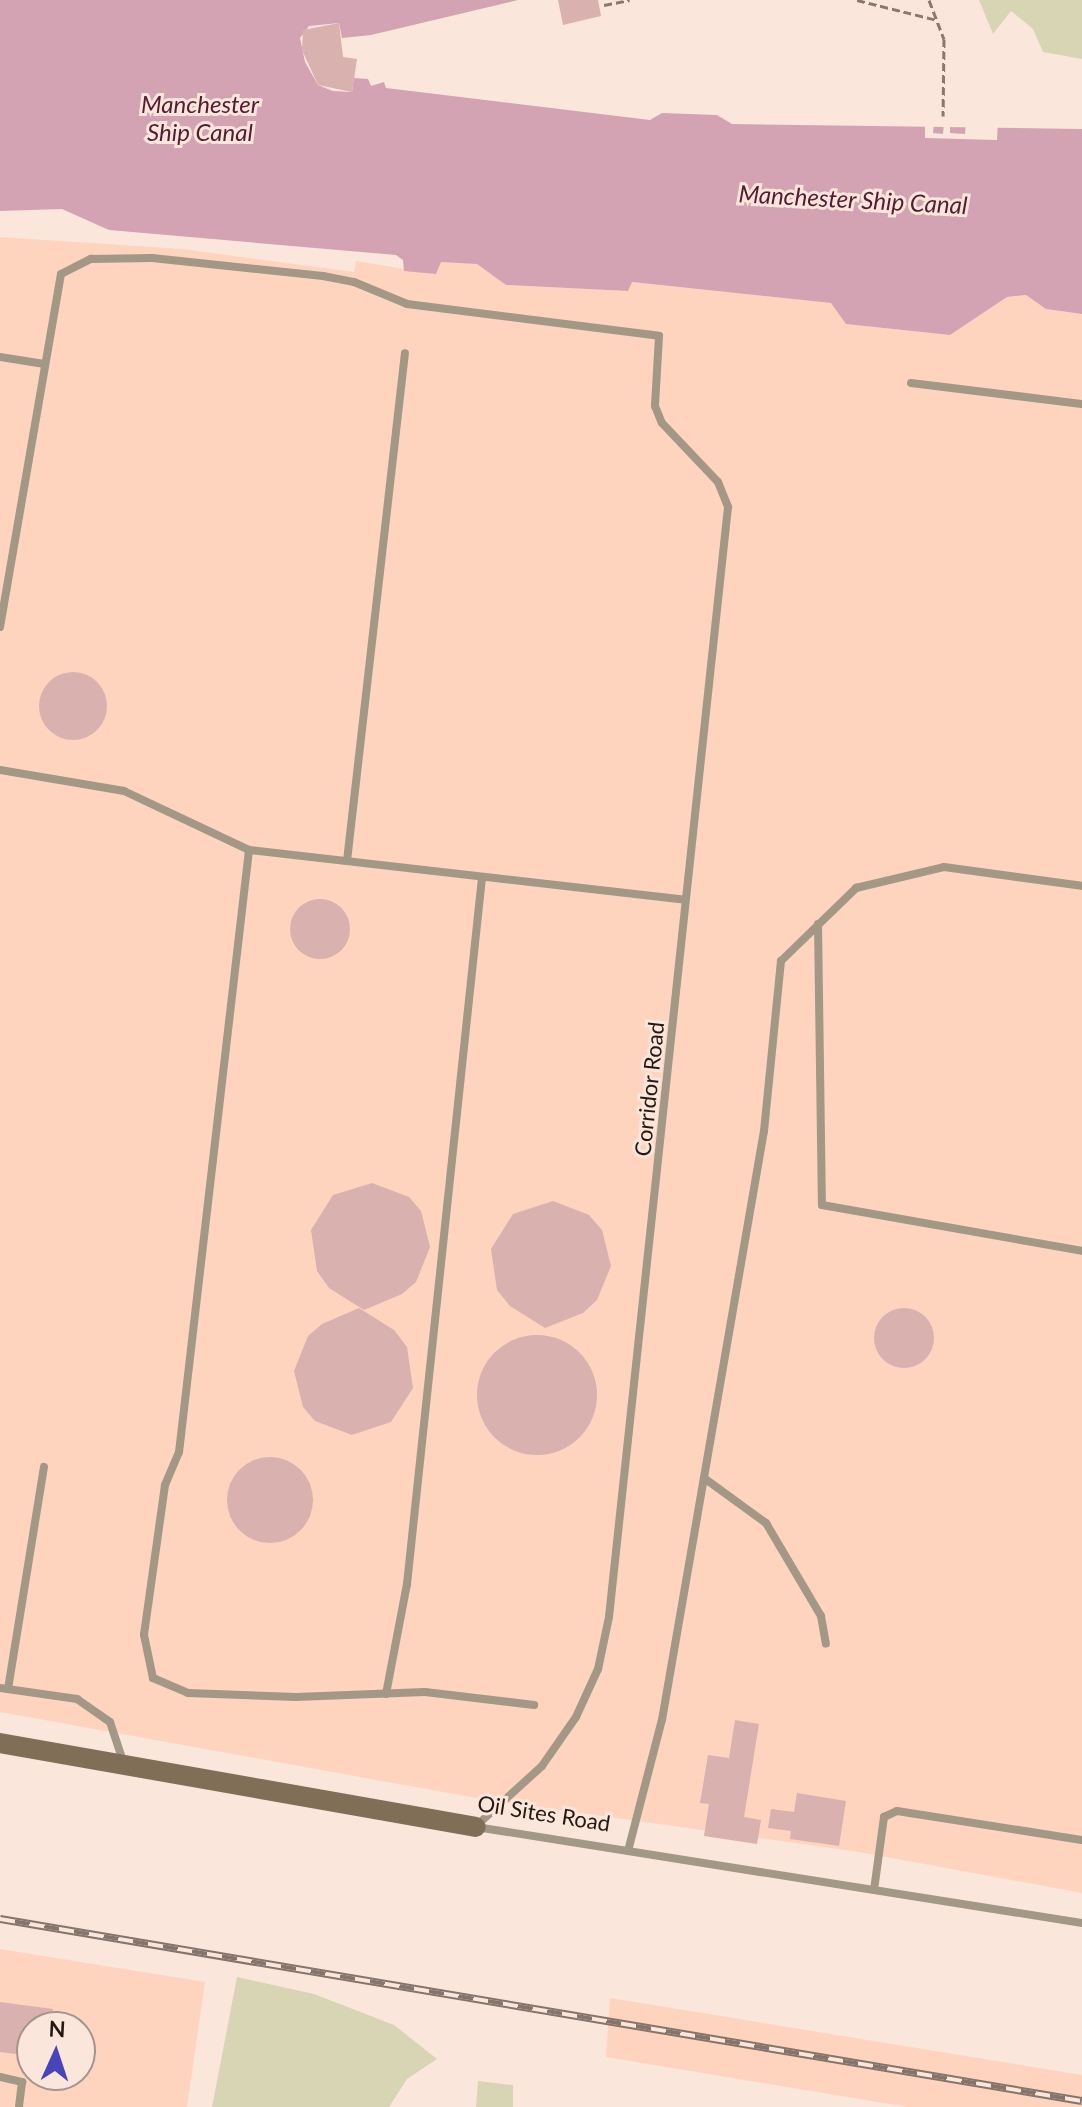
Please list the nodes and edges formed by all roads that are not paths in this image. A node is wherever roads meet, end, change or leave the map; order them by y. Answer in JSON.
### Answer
{"nodes":[{"id":1,"x":405,"y":353,"type":"dead end"},
{"id":2,"x":0,"y":357,"type":"edge"},
{"id":3,"x":44,"y":364,"type":"junction"},
{"id":4,"x":911,"y":383,"type":"dead end"},
{"id":5,"x":1082,"y":404,"type":"edge"},
{"id":6,"x":0,"y":627,"type":"edge"},
{"id":7,"x":0,"y":770,"type":"edge"},
{"id":8,"x":249,"y":850,"type":"junction"},
{"id":9,"x":347,"y":861,"type":"junction"},
{"id":10,"x":482,"y":877,"type":"junction"},
{"id":11,"x":1082,"y":886,"type":"edge"},
{"id":12,"x":685,"y":900,"type":"junction"},
{"id":13,"x":818,"y":924,"type":"junction"},
{"id":14,"x":1082,"y":1251,"type":"edge"},
{"id":15,"x":44,"y":1467,"type":"dead end"},
{"id":16,"x":704,"y":1478,"type":"junction"},
{"id":17,"x":826,"y":1644,"type":"dead end"},
{"id":18,"x":4,"y":1688,"type":"edge"},
{"id":19,"x":386,"y":1694,"type":"junction"},
{"id":20,"x":534,"y":1705,"type":"dead end"},
{"id":21,"x":0,"y":1743,"type":"edge"},
{"id":22,"x":124,"y":1764,"type":"junction"},
{"id":23,"x":476,"y":1827,"type":"junction"},
{"id":24,"x":1082,"y":1840,"type":"edge"},
{"id":25,"x":628,"y":1851,"type":"junction"},
{"id":26,"x":874,"y":1890,"type":"junction"},
{"id":27,"x":1082,"y":1923,"type":"edge"},
{"id":28,"x":0,"y":2077,"type":"edge"},
{"id":29,"x":19,"y":2107,"type":"edge"}],
"edges":[{"from":1,"to":9,"type":"lane"},
{"from":2,"to":3,"type":"lane"},
{"from":3,"to":6,"type":"lane"},
{"from":3,"to":12,"type":"lane","name":"Corridor Road"},
{"from":4,"to":5,"type":"lane"},
{"from":7,"to":8,"type":"lane"},
{"from":8,"to":9,"type":"lane"},
{"from":8,"to":19,"type":"lane"},
{"from":9,"to":10,"type":"lane"},
{"from":10,"to":12,"type":"lane"},
{"from":10,"to":19,"type":"lane"},
{"from":11,"to":13,"type":"lane"},
{"from":12,"to":23,"type":"lane","name":"Corridor Road"},
{"from":13,"to":14,"type":"lane"},
{"from":13,"to":16,"type":"lane"},
{"from":15,"to":18,"type":"lane"},
{"from":16,"to":17,"type":"lane"},
{"from":16,"to":25,"type":"lane"},
{"from":18,"to":22,"type":"lane"},
{"from":19,"to":20,"type":"lane"},
{"from":21,"to":22,"type":"street","name":"Oil Sites Road"},
{"from":22,"to":23,"type":"street","name":"Oil Sites Road"},
{"from":23,"to":25,"type":"lane","name":"Oil Sites Road"},
{"from":24,"to":26,"type":"lane"},
{"from":25,"to":26,"type":"lane","name":"Oil Sites Road"},
{"from":26,"to":27,"type":"lane","name":"Oil Sites Road"},
{"from":28,"to":29,"type":"lane"}]}
